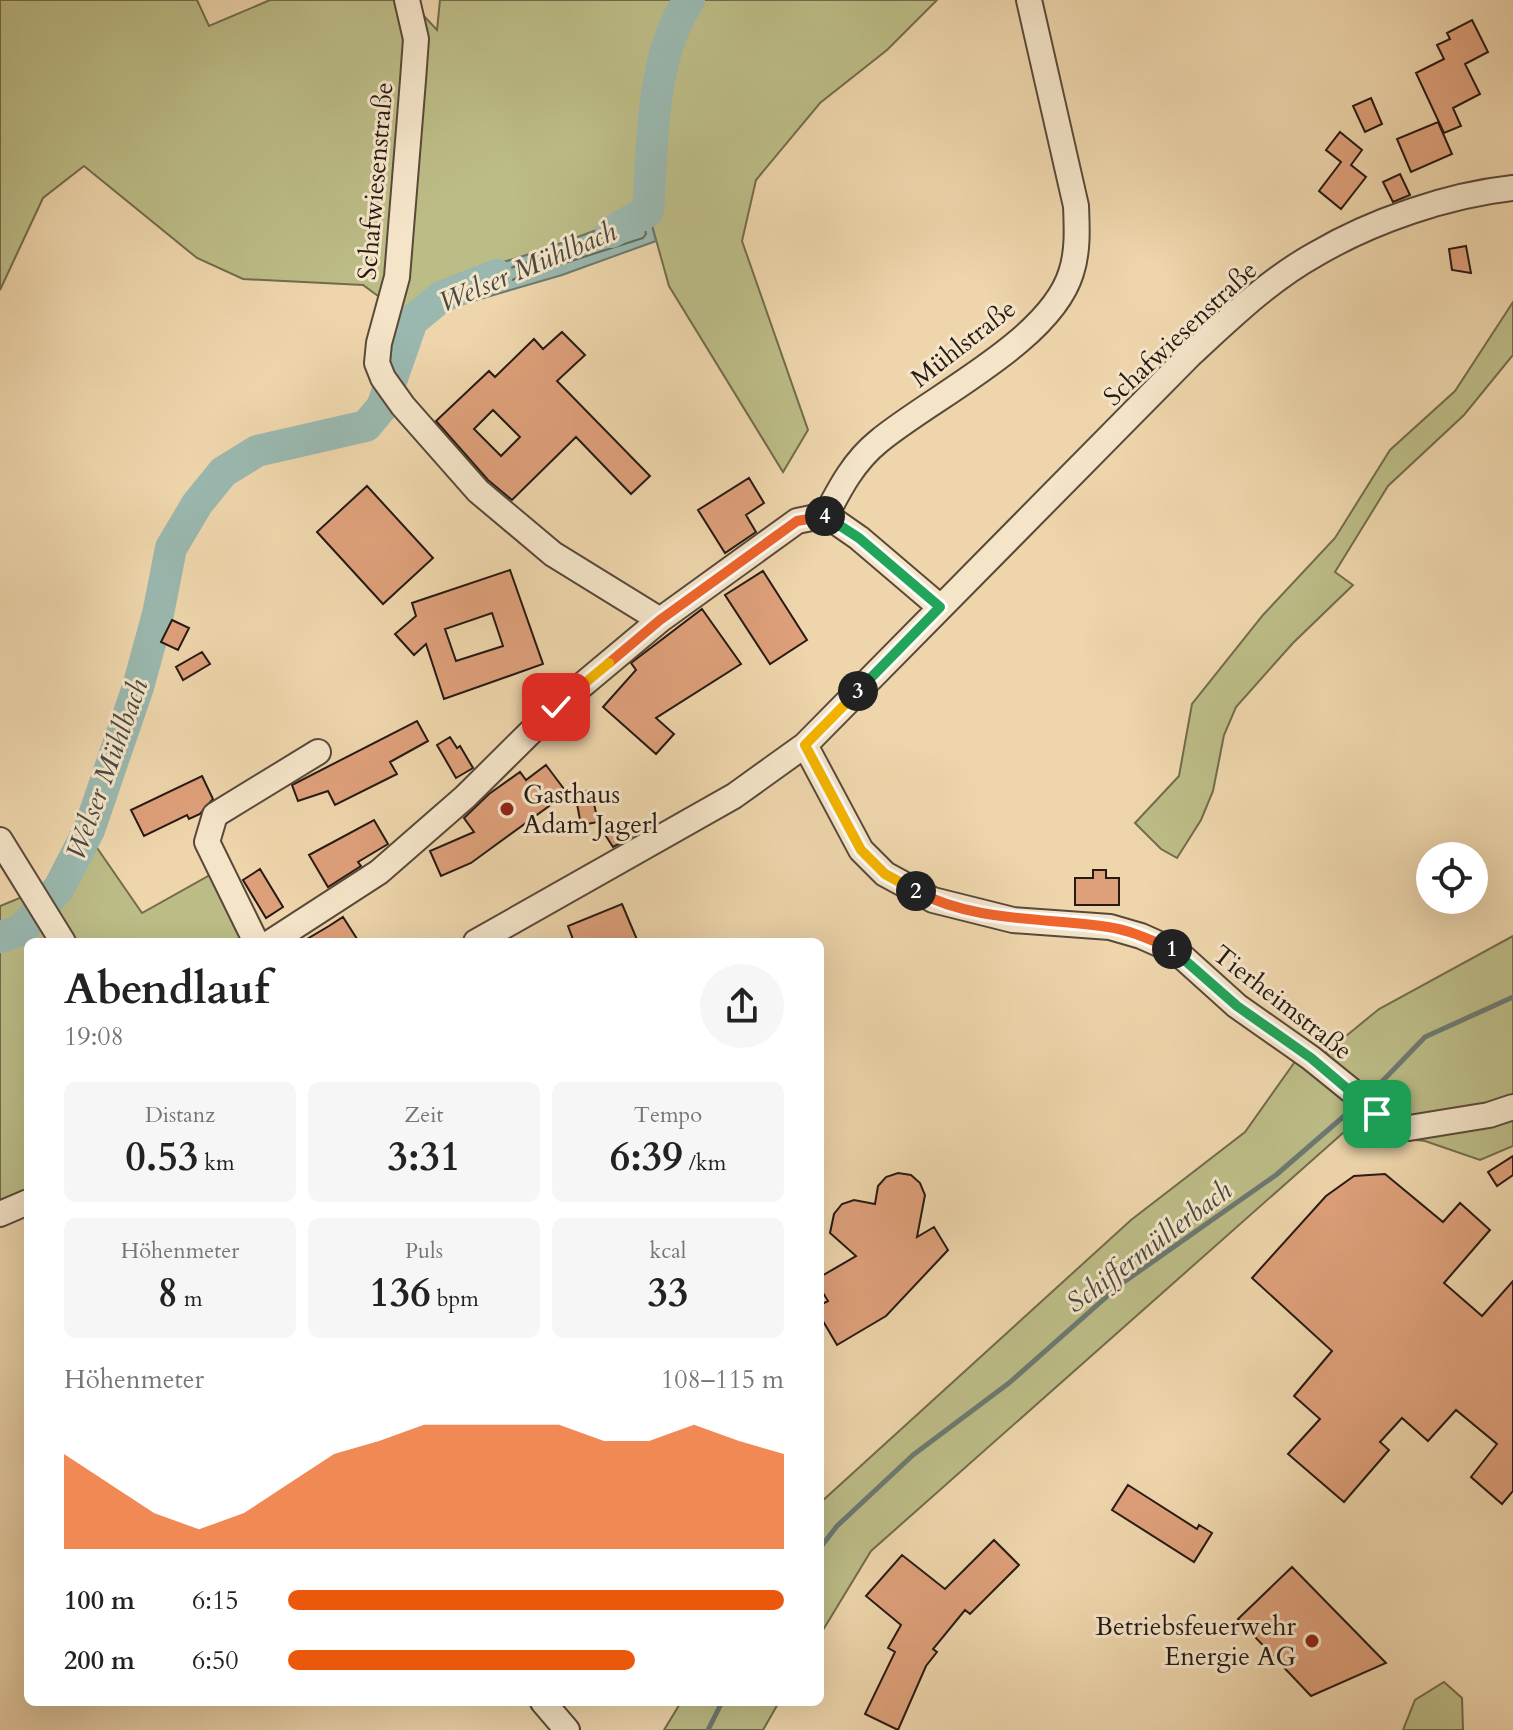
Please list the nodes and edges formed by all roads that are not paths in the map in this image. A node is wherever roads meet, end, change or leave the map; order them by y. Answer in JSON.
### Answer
{"nodes":[{"id":1,"x":407,"y":0,"type":"edge"},
{"id":2,"x":1029,"y":0,"type":"edge"},
{"id":3,"x":1513,"y":188,"type":"edge"},
{"id":4,"x":826,"y":515,"type":"junction"},
{"id":5,"x":940,"y":607,"type":"junction"},
{"id":6,"x":660,"y":620,"type":"junction"},
{"id":7,"x":805,"y":745,"type":"junction"},
{"id":8,"x":318,"y":752,"type":"dead end"},
{"id":9,"x":0,"y":840,"type":"edge"},
{"id":10,"x":58,"y":935,"type":"edge"},
{"id":11,"x":254,"y":938,"type":"edge"},
{"id":12,"x":277,"y":938,"type":"edge"},
{"id":13,"x":483,"y":938,"type":"edge"},
{"id":14,"x":1513,"y":1107,"type":"edge"},
{"id":15,"x":24,"y":1204,"type":"edge"},
{"id":16,"x":0,"y":1214,"type":"edge"},
{"id":17,"x":546,"y":1706,"type":"edge"},
{"id":18,"x":567,"y":1730,"type":"edge"}],
"edges":[{"from":1,"to":6,"type":"street","name":"Schafwiesenstraße"},
{"from":2,"to":4,"type":"street","name":"Mühlstraße"},
{"from":3,"to":5,"type":"street","name":"Schafwiesenstraße"},
{"from":4,"to":5,"type":"street"},
{"from":4,"to":6,"type":"street"},
{"from":5,"to":7,"type":"street","name":"Schafwiesenstraße"},
{"from":6,"to":12,"type":"street"},
{"from":7,"to":13,"type":"street","name":"Schafwiesenstraße"},
{"from":7,"to":14,"type":"street","name":"Tierheimstraße"},
{"from":8,"to":11,"type":"street"},
{"from":9,"to":10,"type":"street"},
{"from":15,"to":16,"type":"street"},
{"from":17,"to":18,"type":"street"}]}
